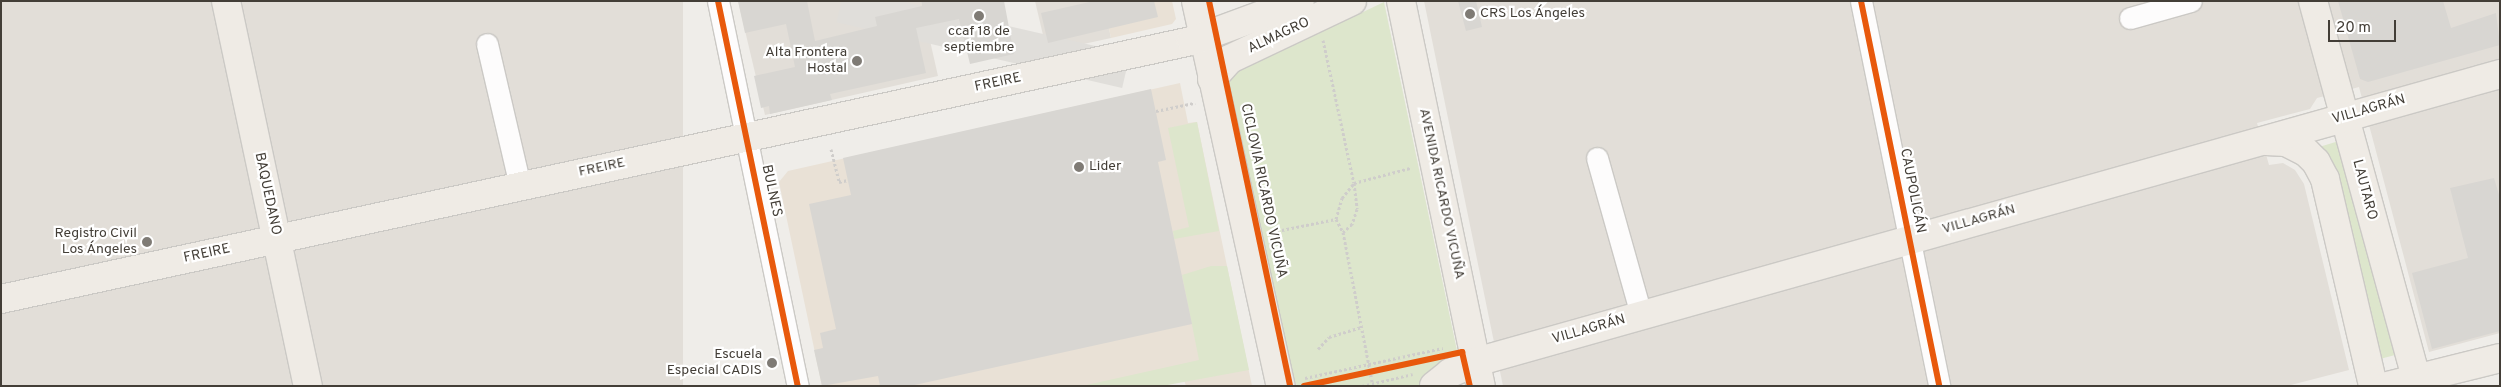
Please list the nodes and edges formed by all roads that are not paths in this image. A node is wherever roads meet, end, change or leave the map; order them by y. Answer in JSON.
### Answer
{"nodes":[{"id":1,"x":226,"y":1,"type":"edge"},
{"id":2,"x":718,"y":1,"type":"edge"},
{"id":3,"x":1196,"y":1,"type":"edge"},
{"id":4,"x":1300,"y":1,"type":"edge"},
{"id":5,"x":1352,"y":1,"type":"edge"},
{"id":6,"x":1401,"y":1,"type":"edge"},
{"id":7,"x":1861,"y":1,"type":"edge"},
{"id":8,"x":2191,"y":1,"type":"edge"},
{"id":9,"x":2313,"y":1,"type":"edge"},
{"id":10,"x":2130,"y":18,"type":"dead end"},
{"id":11,"x":1204,"y":38,"type":"junction"},
{"id":12,"x":487,"y":44,"type":"dead end"},
{"id":13,"x":2500,"y":74,"type":"edge"},
{"id":14,"x":1212,"y":79,"type":"junction"},
{"id":15,"x":2344,"y":118,"type":"junction"},
{"id":16,"x":747,"y":137,"type":"junction"},
{"id":17,"x":2259,"y":142,"type":"junction"},
{"id":18,"x":1597,"y":158,"type":"dead end"},
{"id":19,"x":520,"y":186,"type":"junction"},
{"id":20,"x":276,"y":239,"type":"junction"},
{"id":21,"x":1909,"y":240,"type":"junction"},
{"id":22,"x":1,"y":299,"type":"edge"},
{"id":23,"x":1641,"y":315,"type":"junction"},
{"id":24,"x":2500,"y":358,"type":"edge"},
{"id":25,"x":1469,"y":365,"type":"edge"},
{"id":26,"x":1427,"y":379,"type":"edge"},
{"id":27,"x":2417,"y":382,"type":"edge"},
{"id":28,"x":1289,"y":383,"type":"edge"},
{"id":29,"x":308,"y":386,"type":"edge"},
{"id":30,"x":798,"y":386,"type":"edge"},
{"id":31,"x":1939,"y":386,"type":"edge"},
{"id":32,"x":2372,"y":386,"type":"edge"},
{"id":33,"x":2387,"y":386,"type":"edge"}],
"edges":[{"from":1,"to":20,"type":"main road","name":"BAQUEDANO"},
{"from":2,"to":16,"type":"street","name":"BULNES"},
{"from":3,"to":11,"type":"main road"},
{"from":4,"to":11,"type":"main road","name":"ALMAGRO"},
{"from":5,"to":14,"type":"main road","name":"ALMAGRO"},
{"from":6,"to":25,"type":"main road","name":"AVENIDA RICARDO VICUÑA"},
{"from":7,"to":21,"type":"street","name":"CAUPOLICÁN"},
{"from":8,"to":10,"type":"street"},
{"from":9,"to":15,"type":"main road","name":"LAUTARO"},
{"from":11,"to":14,"type":"main road"},
{"from":11,"to":16,"type":"main road","name":"FREIRE"},
{"from":12,"to":19,"type":"street"},
{"from":13,"to":15,"type":"main road","name":"VILLAGRÁN"},
{"from":14,"to":28,"type":"main road"},
{"from":15,"to":17,"type":"main road","name":"VILLAGRÁN"},
{"from":15,"to":27,"type":"main road","name":"LAUTARO"},
{"from":16,"to":19,"type":"main road","name":"FREIRE"},
{"from":16,"to":30,"type":"street","name":"BULNES"},
{"from":17,"to":21,"type":"main road","name":"VILLAGRÁN"},
{"from":17,"to":32,"type":"main road"},
{"from":18,"to":23,"type":"street"},
{"from":19,"to":20,"type":"main road","name":"FREIRE"},
{"from":20,"to":22,"type":"main road","name":"FREIRE"},
{"from":20,"to":29,"type":"main road","name":"BAQUEDANO"},
{"from":21,"to":23,"type":"main road","name":"VILLAGRÁN"},
{"from":21,"to":31,"type":"street","name":"CAUPOLICÁN"},
{"from":23,"to":25,"type":"main road","name":"VILLAGRÁN"},
{"from":24,"to":27,"type":"main road"},
{"from":25,"to":26,"type":"main road","name":"VILLAGRÁN"},
{"from":27,"to":33,"type":"main road"}]}
